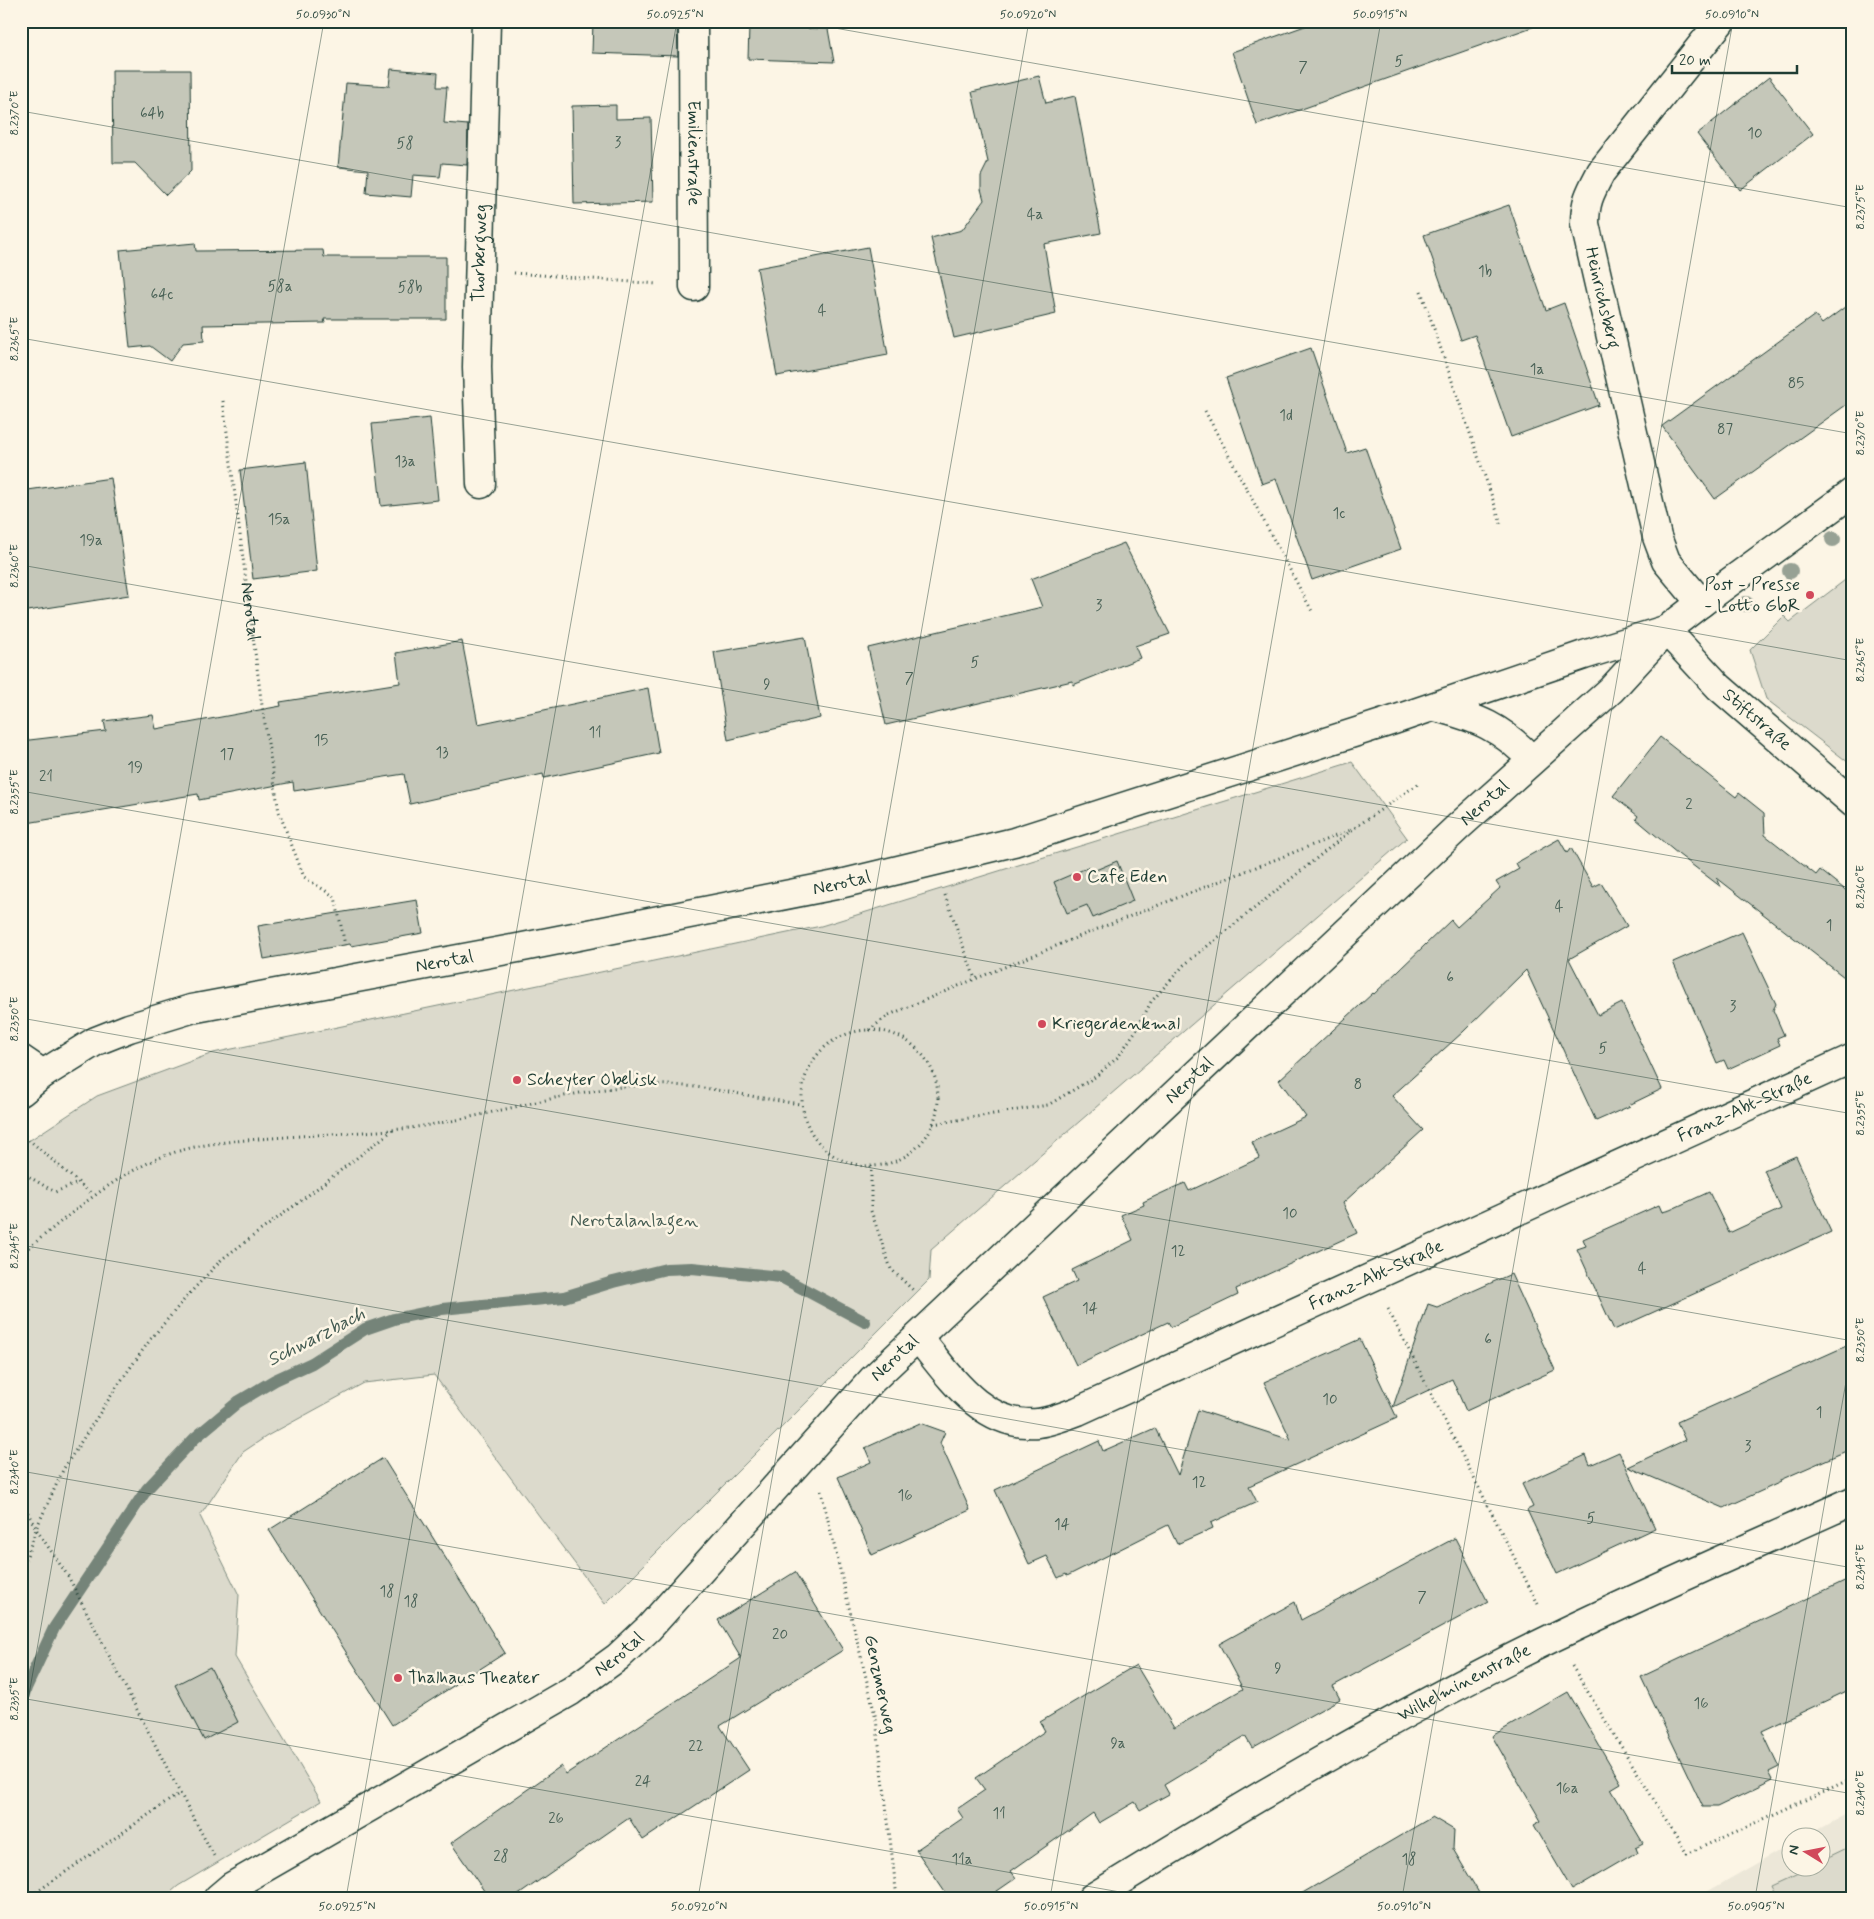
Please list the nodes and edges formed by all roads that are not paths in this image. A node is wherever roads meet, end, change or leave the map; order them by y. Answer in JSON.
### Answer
{"nodes":[{"id":1,"x":486,"y":21,"type":"edge"},
{"id":2,"x":693,"y":21,"type":"edge"},
{"id":3,"x":1721,"y":21,"type":"edge"},
{"id":4,"x":694,"y":287,"type":"road end"},
{"id":5,"x":481,"y":484,"type":"dead end"},
{"id":6,"x":1853,"y":492,"type":"edge"},
{"id":7,"x":1701,"y":602,"type":"junction"},
{"id":8,"x":1666,"y":630,"type":"junction"},
{"id":9,"x":1435,"y":707,"type":"junction"},
{"id":10,"x":1532,"y":760,"type":"junction"},
{"id":11,"x":1853,"y":804,"type":"edge"},
{"id":12,"x":1853,"y":1058,"type":"edge"},
{"id":13,"x":21,"y":1059,"type":"edge"},
{"id":14,"x":44,"y":1074,"type":"junction"},
{"id":15,"x":21,"y":1092,"type":"edge"},
{"id":16,"x":918,"y":1338,"type":"junction"},
{"id":17,"x":1853,"y":1501,"type":"edge"},
{"id":18,"x":225,"y":1892,"type":"edge"},
{"id":19,"x":1092,"y":1898,"type":"edge"}],
"edges":[{"from":1,"to":5,"type":"street","name":"Thorbergweg"},
{"from":2,"to":4,"type":"street","name":"Emilienstraße"},
{"from":3,"to":7,"type":"street","name":"Heinrichsberg"},
{"from":6,"to":7,"type":"street"},
{"from":7,"to":8,"type":"street"},
{"from":8,"to":9,"type":"street","name":"Nerotal"},
{"from":8,"to":10,"type":"street","name":"Nerotal"},
{"from":8,"to":11,"type":"street","name":"Stiftstraße"},
{"from":9,"to":10,"type":"street"},
{"from":9,"to":14,"type":"street","name":"Nerotal"},
{"from":10,"to":16,"type":"street","name":"Nerotal"},
{"from":12,"to":16,"type":"street","name":"Franz-Abt-Straße"},
{"from":13,"to":14,"type":"street"},
{"from":14,"to":15,"type":"street","name":"Nerotal"},
{"from":16,"to":18,"type":"street","name":"Nerotal"},
{"from":17,"to":19,"type":"street","name":"Wilhelminenstraße"}]}
